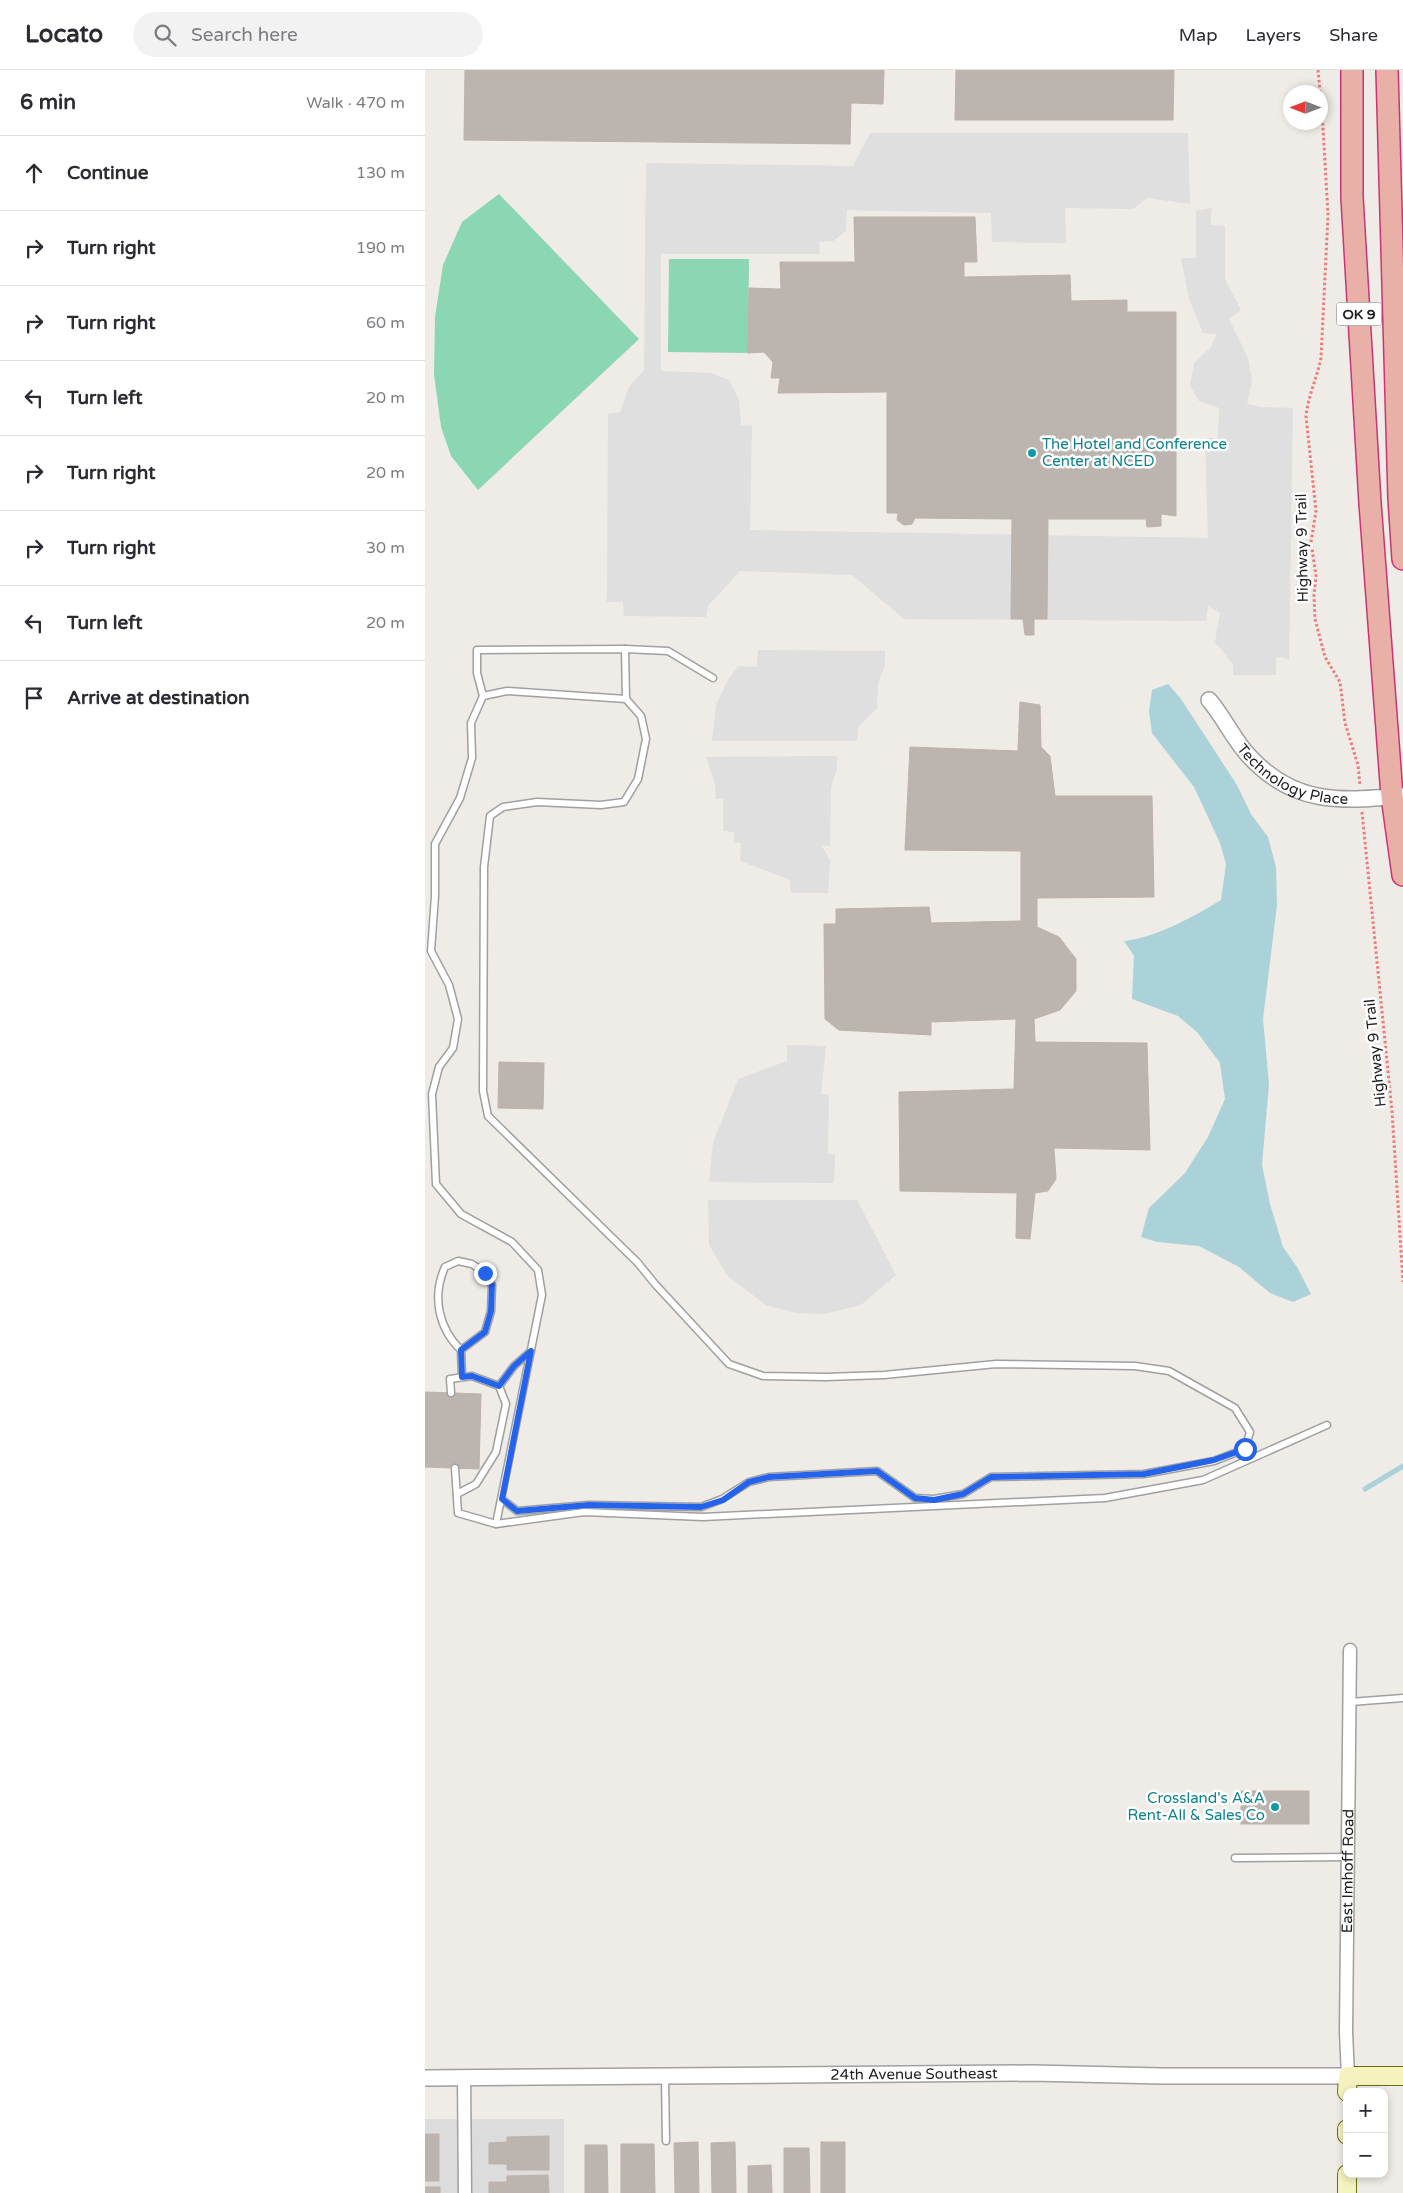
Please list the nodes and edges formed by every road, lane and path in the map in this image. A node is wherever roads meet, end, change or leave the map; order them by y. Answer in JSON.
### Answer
{"nodes":[{"id":1,"x":1318,"y":70,"type":"edge"},
{"id":2,"x":1352,"y":70,"type":"edge"},
{"id":3,"x":1387,"y":70,"type":"edge"},
{"id":4,"x":1319,"y":85,"type":"edge"},
{"id":5,"x":1322,"y":130,"type":"edge"},
{"id":6,"x":1403,"y":559,"type":"edge"},
{"id":7,"x":625,"y":649,"type":"junction"},
{"id":8,"x":713,"y":678,"type":"dead end"},
{"id":9,"x":483,"y":696,"type":"junction"},
{"id":10,"x":626,"y":698,"type":"junction"},
{"id":11,"x":1209,"y":700,"type":"dead end"},
{"id":12,"x":1360,"y":787,"type":"dead end"},
{"id":13,"x":1398,"y":796,"type":"edge"},
{"id":14,"x":1363,"y":823,"type":"dead end"},
{"id":15,"x":1403,"y":875,"type":"edge"},
{"id":16,"x":1403,"y":1282,"type":"edge"},
{"id":17,"x":461,"y":1350,"type":"junction"},
{"id":18,"x":531,"y":1351,"type":"junction"},
{"id":19,"x":462,"y":1377,"type":"junction"},
{"id":20,"x":499,"y":1386,"type":"junction"},
{"id":21,"x":451,"y":1393,"type":"dead end"},
{"id":22,"x":1327,"y":1424,"type":"dead end"},
{"id":23,"x":455,"y":1468,"type":"dead end"},
{"id":24,"x":457,"y":1494,"type":"junction"},
{"id":25,"x":502,"y":1499,"type":"junction"},
{"id":26,"x":496,"y":1524,"type":"junction"},
{"id":27,"x":1350,"y":1650,"type":"dead end"},
{"id":28,"x":1403,"y":1698,"type":"edge"},
{"id":29,"x":1350,"y":1702,"type":"junction"},
{"id":30,"x":1349,"y":1857,"type":"junction"},
{"id":31,"x":1235,"y":1858,"type":"dead end"},
{"id":32,"x":665,"y":2076,"type":"junction"},
{"id":33,"x":1403,"y":2076,"type":"edge"},
{"id":34,"x":425,"y":2078,"type":"edge"},
{"id":35,"x":464,"y":2078,"type":"junction"},
{"id":36,"x":1347,"y":2084,"type":"edge"},
{"id":37,"x":666,"y":2141,"type":"dead end"},
{"id":38,"x":1347,"y":2178,"type":"edge"},
{"id":39,"x":465,"y":2193,"type":"edge"},
{"id":40,"x":1347,"y":2193,"type":"edge"}],
"edges":[{"from":1,"to":4,"type":"path","name":"Highway 9 Trail"},
{"from":2,"to":13,"type":"highway","number":"OK 9"},
{"from":3,"to":6,"type":"highway","number":"OK 9"},
{"from":5,"to":12,"type":"path","name":"Highway 9 Trail"},
{"from":7,"to":8,"type":"lane"},
{"from":7,"to":9,"type":"lane"},
{"from":7,"to":10,"type":"lane"},
{"from":9,"to":10,"type":"lane"},
{"from":9,"to":18,"type":"lane"},
{"from":10,"to":25,"type":"lane"},
{"from":11,"to":13,"type":"street","name":"Technology Place"},
{"from":13,"to":15,"type":"highway","number":"OK 9"},
{"from":14,"to":16,"type":"path","name":"Highway 9 Trail"},
{"from":17,"to":17,"type":"lane"},
{"from":17,"to":19,"type":"lane"},
{"from":18,"to":20,"type":"lane"},
{"from":18,"to":25,"type":"lane"},
{"from":19,"to":20,"type":"lane"},
{"from":19,"to":21,"type":"lane"},
{"from":20,"to":24,"type":"lane"},
{"from":22,"to":26,"type":"lane"},
{"from":23,"to":24,"type":"lane"},
{"from":24,"to":26,"type":"lane"},
{"from":25,"to":26,"type":"lane"},
{"from":27,"to":29,"type":"street","name":"East Imhoff Road"},
{"from":28,"to":29,"type":"lane"},
{"from":29,"to":30,"type":"street","name":"East Imhoff Road"},
{"from":30,"to":31,"type":"lane"},
{"from":30,"to":36,"type":"street","name":"East Imhoff Road"},
{"from":32,"to":35,"type":"street","name":"24th Avenue Southeast"},
{"from":32,"to":36,"type":"street","name":"24th Avenue Southeast"},
{"from":32,"to":37,"type":"lane"},
{"from":33,"to":36,"type":"main road","name":"24th Avenue Southeast"},
{"from":34,"to":35,"type":"street","name":"24th Avenue Southeast"},
{"from":35,"to":39,"type":"street"},
{"from":38,"to":40,"type":"main road"}]}
